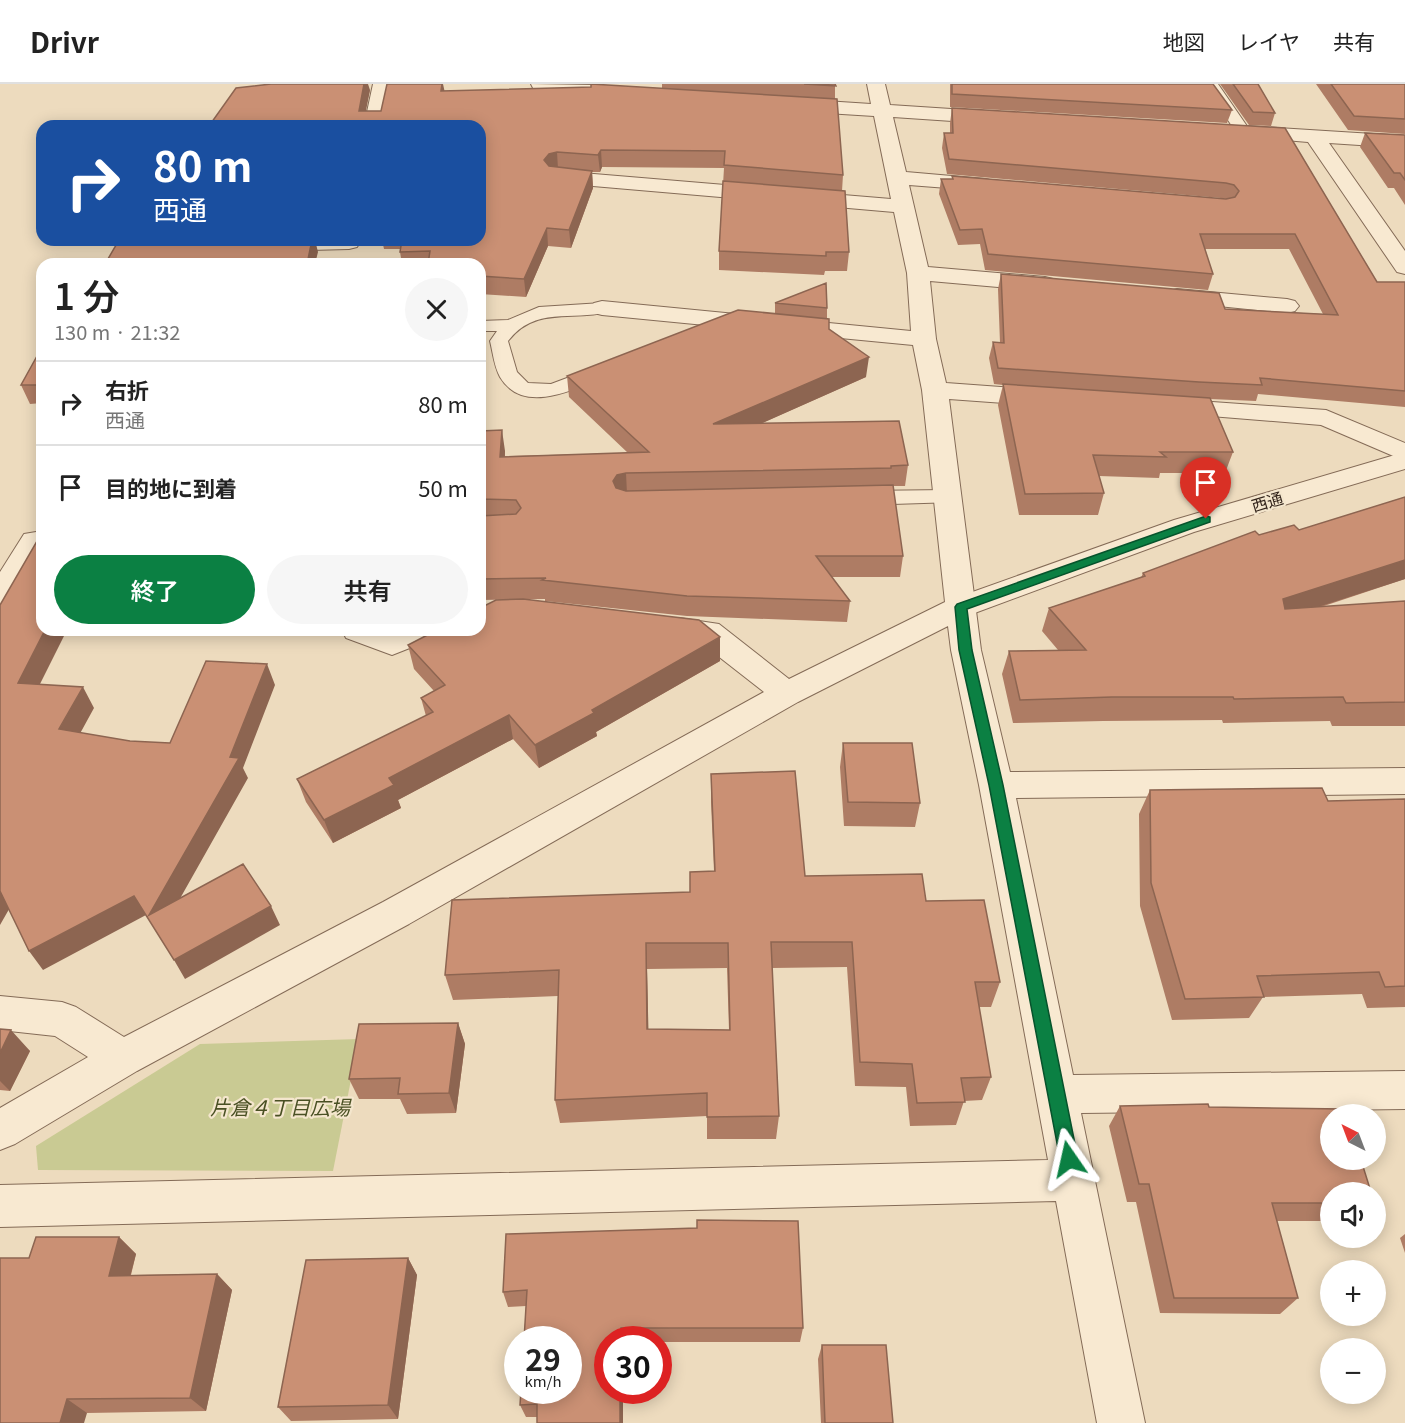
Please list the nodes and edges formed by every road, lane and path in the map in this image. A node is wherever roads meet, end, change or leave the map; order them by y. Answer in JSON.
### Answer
{"nodes":[{"id":1,"x":382,"y":84,"type":"edge"},
{"id":2,"x":540,"y":84,"type":"edge"},
{"id":3,"x":876,"y":84,"type":"edge"},
{"id":4,"x":1212,"y":86,"type":"edge"},
{"id":5,"x":612,"y":93,"type":"edge"},
{"id":6,"x":777,"y":104,"type":"edge"},
{"id":7,"x":882,"y":111,"type":"junction"},
{"id":8,"x":1010,"y":118,"type":"edge"},
{"id":9,"x":375,"y":120,"type":"edge"},
{"id":10,"x":1220,"y":131,"type":"edge"},
{"id":11,"x":1243,"y":132,"type":"junction"},
{"id":12,"x":1314,"y":136,"type":"junction"},
{"id":13,"x":1405,"y":142,"type":"edge"},
{"id":14,"x":558,"y":177,"type":"edge"},
{"id":15,"x":898,"y":178,"type":"junction"},
{"id":16,"x":1002,"y":187,"type":"edge"},
{"id":17,"x":903,"y":206,"type":"junction"},
{"id":18,"x":1405,"y":267,"type":"edge"},
{"id":19,"x":918,"y":273,"type":"junction"},
{"id":20,"x":1061,"y":286,"type":"edge"},
{"id":21,"x":1156,"y":294,"type":"edge"},
{"id":22,"x":1287,"y":306,"type":"dead end"},
{"id":23,"x":602,"y":308,"type":"joint"},
{"id":24,"x":723,"y":320,"type":"junction"},
{"id":25,"x":511,"y":325,"type":"junction"},
{"id":26,"x":486,"y":326,"type":"edge"},
{"id":27,"x":691,"y":333,"type":"edge"},
{"id":28,"x":924,"y":339,"type":"junction"},
{"id":29,"x":616,"y":365,"type":"edge"},
{"id":30,"x":935,"y":390,"type":"junction"},
{"id":31,"x":1065,"y":400,"type":"edge"},
{"id":32,"x":1148,"y":405,"type":"edge"},
{"id":33,"x":1405,"y":453,"type":"edge"},
{"id":34,"x":1405,"y":460,"type":"edge"},
{"id":35,"x":948,"y":497,"type":"junction"},
{"id":36,"x":841,"y":499,"type":"edge"},
{"id":37,"x":36,"y":541,"type":"edge"},
{"id":38,"x":0,"y":595,"type":"edge"},
{"id":39,"x":961,"y":607,"type":"junction"},
{"id":40,"x":651,"y":625,"type":"edge"},
{"id":41,"x":372,"y":636,"type":"edge"},
{"id":42,"x":410,"y":636,"type":"edge"},
{"id":43,"x":787,"y":694,"type":"junction"},
{"id":44,"x":1405,"y":781,"type":"edge"},
{"id":45,"x":996,"y":785,"type":"junction"},
{"id":46,"x":0,"y":1013,"type":"edge"},
{"id":47,"x":123,"y":1058,"type":"junction"},
{"id":48,"x":1405,"y":1090,"type":"edge"},
{"id":49,"x":1056,"y":1094,"type":"junction"},
{"id":50,"x":0,"y":1130,"type":"edge"},
{"id":51,"x":1073,"y":1180,"type":"junction"},
{"id":52,"x":0,"y":1206,"type":"edge"},
{"id":53,"x":1121,"y":1423,"type":"edge"}],
"edges":[{"from":1,"to":9,"type":"street"},
{"from":2,"to":5,"type":"street"},
{"from":3,"to":7,"type":"street"},
{"from":4,"to":11,"type":"lane"},
{"from":6,"to":7,"type":"street"},
{"from":7,"to":8,"type":"street"},
{"from":7,"to":15,"type":"street"},
{"from":10,"to":11,"type":"street"},
{"from":11,"to":12,"type":"street"},
{"from":12,"to":13,"type":"street"},
{"from":12,"to":18,"type":"street"},
{"from":14,"to":17,"type":"street"},
{"from":15,"to":16,"type":"street"},
{"from":15,"to":17,"type":"street"},
{"from":17,"to":19,"type":"street"},
{"from":19,"to":20,"type":"street"},
{"from":19,"to":28,"type":"street"},
{"from":21,"to":22,"type":"street"},
{"from":23,"to":24,"type":"street"},
{"from":23,"to":25,"type":"lane"},
{"from":24,"to":27,"type":"lane"},
{"from":24,"to":28,"type":"street"},
{"from":25,"to":26,"type":"lane"},
{"from":25,"to":29,"type":"lane"},
{"from":28,"to":30,"type":"street"},
{"from":30,"to":31,"type":"street"},
{"from":30,"to":35,"type":"street"},
{"from":32,"to":33,"type":"street"},
{"from":34,"to":39,"type":"street","name":"西通"},
{"from":35,"to":36,"type":"lane"},
{"from":35,"to":39,"type":"street"},
{"from":37,"to":38,"type":"street"},
{"from":39,"to":43,"type":"street","name":"西通"},
{"from":39,"to":45,"type":"street"},
{"from":40,"to":43,"type":"street"},
{"from":41,"to":42,"type":"street"},
{"from":43,"to":47,"type":"street","name":"西通"},
{"from":44,"to":45,"type":"street"},
{"from":45,"to":49,"type":"street"},
{"from":46,"to":47,"type":"street"},
{"from":47,"to":50,"type":"street","name":"西通"},
{"from":48,"to":49,"type":"street"},
{"from":49,"to":51,"type":"street"},
{"from":51,"to":52,"type":"street"},
{"from":51,"to":53,"type":"street"}]}
